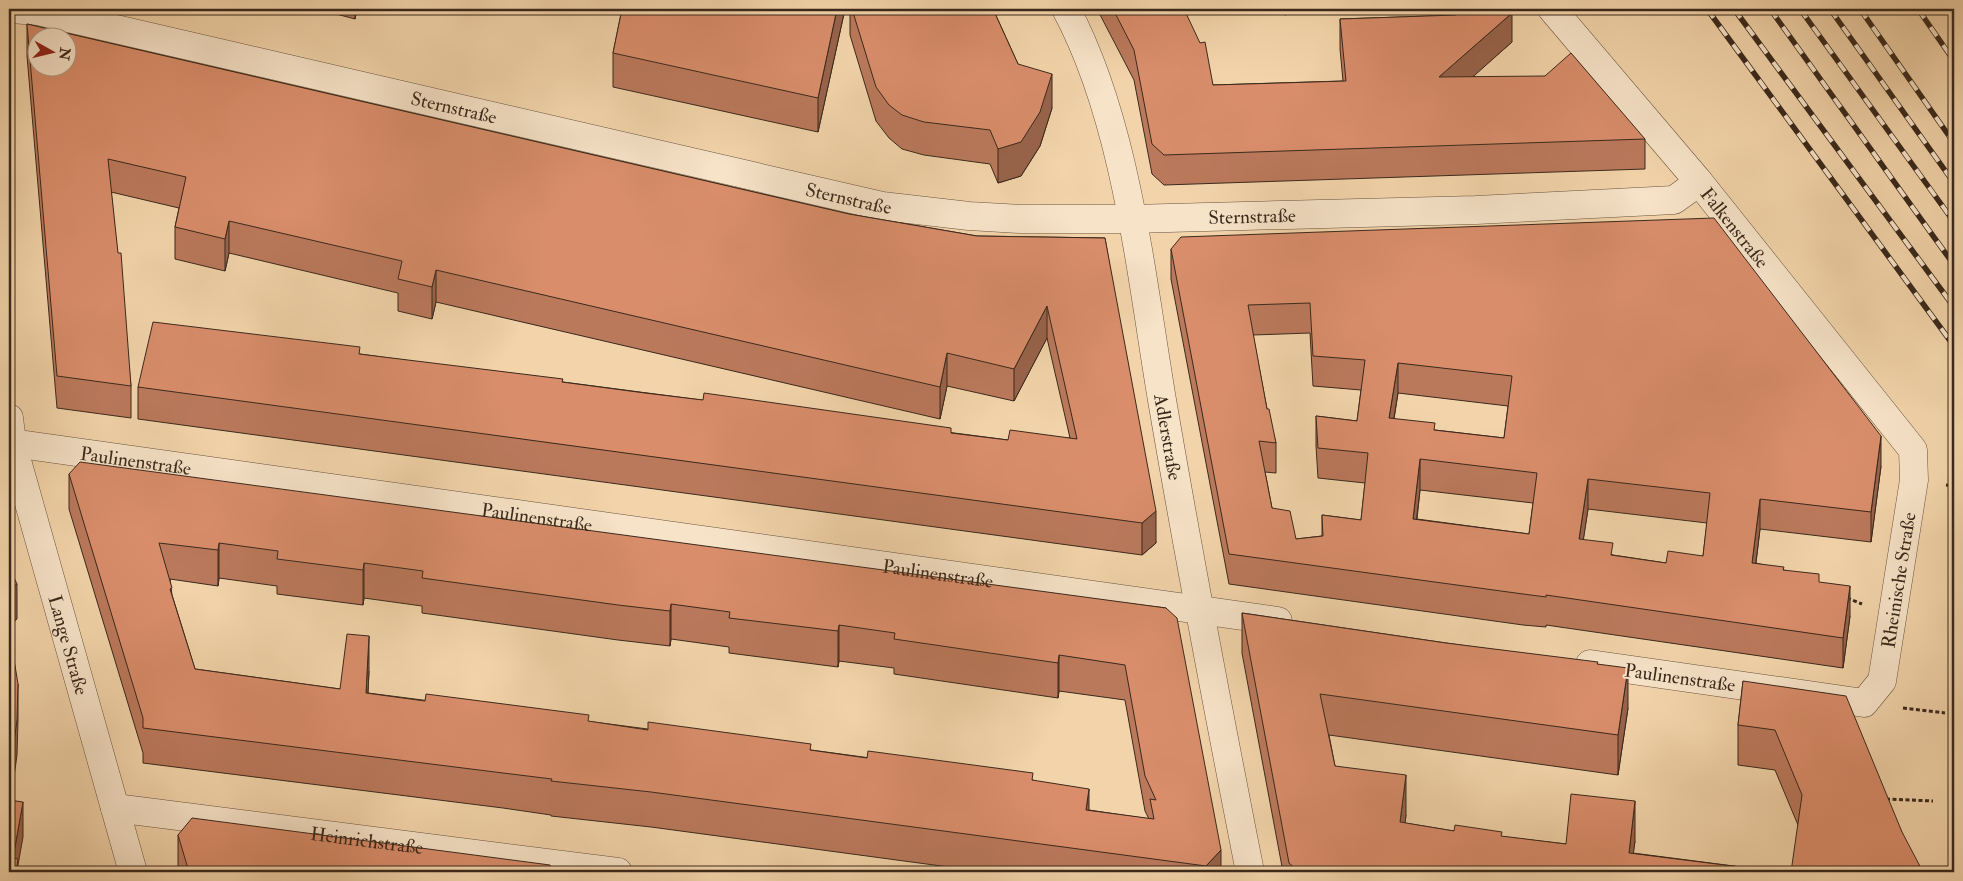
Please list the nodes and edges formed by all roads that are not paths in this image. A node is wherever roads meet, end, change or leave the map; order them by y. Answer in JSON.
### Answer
{"nodes":[{"id":1,"x":11,"y":9,"type":"edge"},
{"id":2,"x":1066,"y":9,"type":"edge"},
{"id":3,"x":1552,"y":9,"type":"edge"},
{"id":4,"x":1699,"y":182,"type":"junction"},
{"id":5,"x":1131,"y":219,"type":"junction"},
{"id":6,"x":10,"y":431,"type":"edge"},
{"id":7,"x":1913,"y":450,"type":"joint"},
{"id":8,"x":1198,"y":610,"type":"junction"},
{"id":9,"x":1306,"y":624,"type":"edge"},
{"id":10,"x":1570,"y":661,"type":"edge"},
{"id":11,"x":1864,"y":703,"type":"joint"},
{"id":12,"x":115,"y":808,"type":"junction"},
{"id":13,"x":133,"y":872,"type":"edge"},
{"id":14,"x":618,"y":872,"type":"edge"},
{"id":15,"x":1250,"y":872,"type":"edge"}],
"edges":[{"from":1,"to":5,"type":"street","name":"Sternstraße"},
{"from":2,"to":5,"type":"street","name":"Adlerstraße"},
{"from":3,"to":4,"type":"street","name":"Falkenstraße"},
{"from":4,"to":5,"type":"street","name":"Sternstraße"},
{"from":4,"to":7,"type":"street","name":"Falkenstraße"},
{"from":5,"to":8,"type":"street","name":"Adlerstraße"},
{"from":6,"to":8,"type":"street","name":"Paulinenstraße"},
{"from":6,"to":12,"type":"street","name":"Lange Straße"},
{"from":7,"to":11,"type":"street","name":"Rheinische Straße"},
{"from":8,"to":9,"type":"street","name":"Paulinenstraße"},
{"from":8,"to":15,"type":"street","name":"Adlerstraße"},
{"from":10,"to":11,"type":"street","name":"Paulinenstraße"},
{"from":12,"to":13,"type":"street","name":"Lange Straße"},
{"from":12,"to":14,"type":"street","name":"Heinrichstraße"}]}
